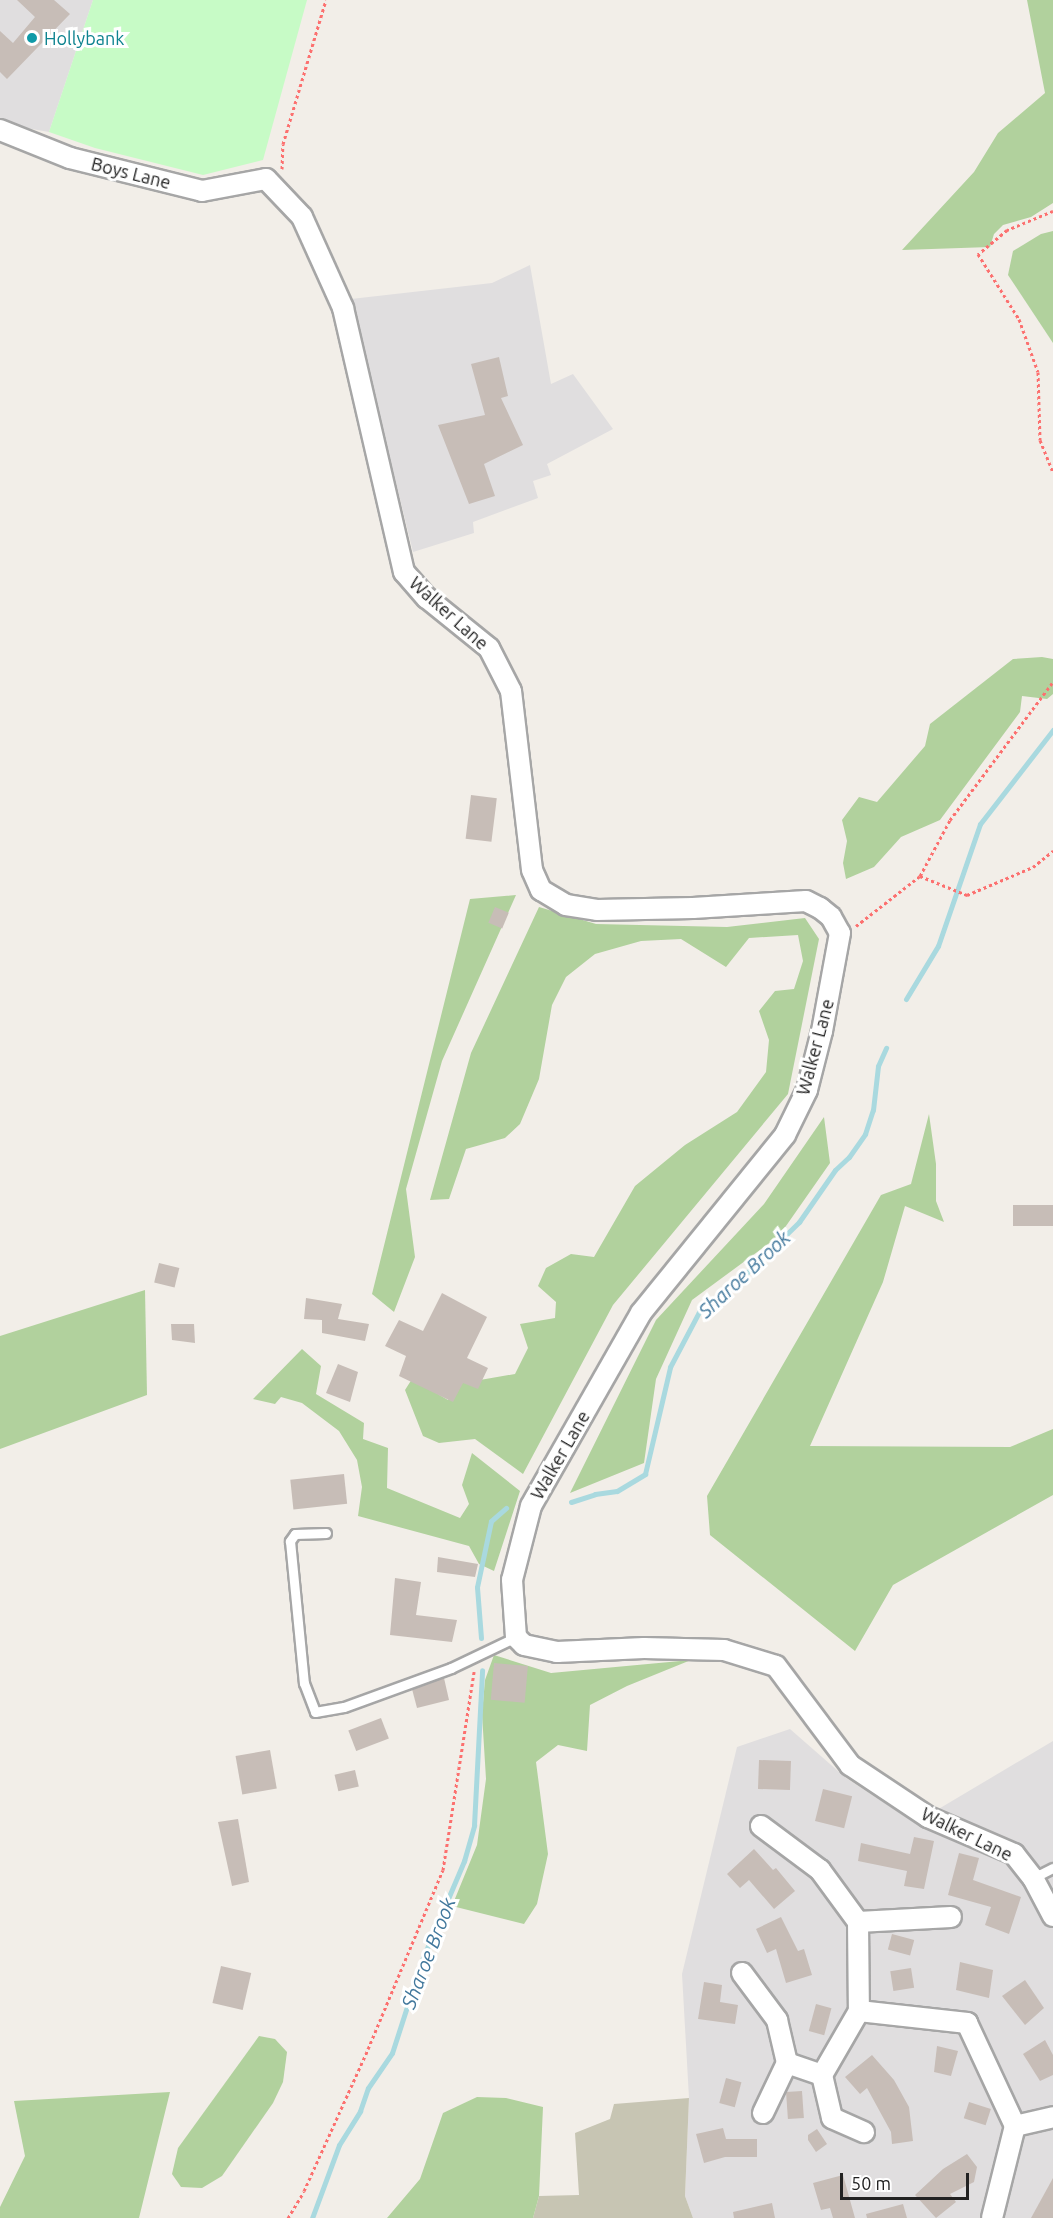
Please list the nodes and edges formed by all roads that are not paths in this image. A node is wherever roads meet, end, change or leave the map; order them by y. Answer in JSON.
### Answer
{"nodes":[{"id":1,"x":0,"y":130,"type":"edge"},
{"id":2,"x":266,"y":179,"type":"joint"},
{"id":3,"x":326,"y":1533,"type":"dead end"},
{"id":4,"x":516,"y":1637,"type":"junction"},
{"id":5,"x":761,"y":1826,"type":"dead end"},
{"id":6,"x":1053,"y":1868,"type":"edge"},
{"id":7,"x":1033,"y":1878,"type":"junction"},
{"id":8,"x":1053,"y":1916,"type":"edge"},
{"id":9,"x":951,"y":1917,"type":"dead end"},
{"id":10,"x":858,"y":1922,"type":"junction"},
{"id":11,"x":742,"y":1973,"type":"dead end"},
{"id":12,"x":859,"y":2011,"type":"junction"},
{"id":13,"x":787,"y":2063,"type":"junction"},
{"id":14,"x":822,"y":2075,"type":"junction"},
{"id":15,"x":763,"y":2113,"type":"dead end"},
{"id":16,"x":1053,"y":2118,"type":"edge"},
{"id":17,"x":1015,"y":2126,"type":"junction"},
{"id":18,"x":864,"y":2132,"type":"dead end"},
{"id":19,"x":992,"y":2218,"type":"edge"}],
"edges":[{"from":1,"to":2,"type":"street","name":"Boys Lane"},
{"from":2,"to":4,"type":"street","name":"Walker Lane"},
{"from":3,"to":4,"type":"lane"},
{"from":4,"to":7,"type":"street","name":"Walker Lane"},
{"from":5,"to":10,"type":"street"},
{"from":6,"to":7,"type":"lane"},
{"from":7,"to":8,"type":"street","name":"Walker Lane"},
{"from":9,"to":10,"type":"street"},
{"from":10,"to":12,"type":"street"},
{"from":11,"to":13,"type":"street"},
{"from":12,"to":14,"type":"street"},
{"from":12,"to":17,"type":"street"},
{"from":13,"to":14,"type":"street"},
{"from":13,"to":15,"type":"street"},
{"from":14,"to":18,"type":"street"},
{"from":16,"to":17,"type":"street"},
{"from":17,"to":19,"type":"street"}]}
